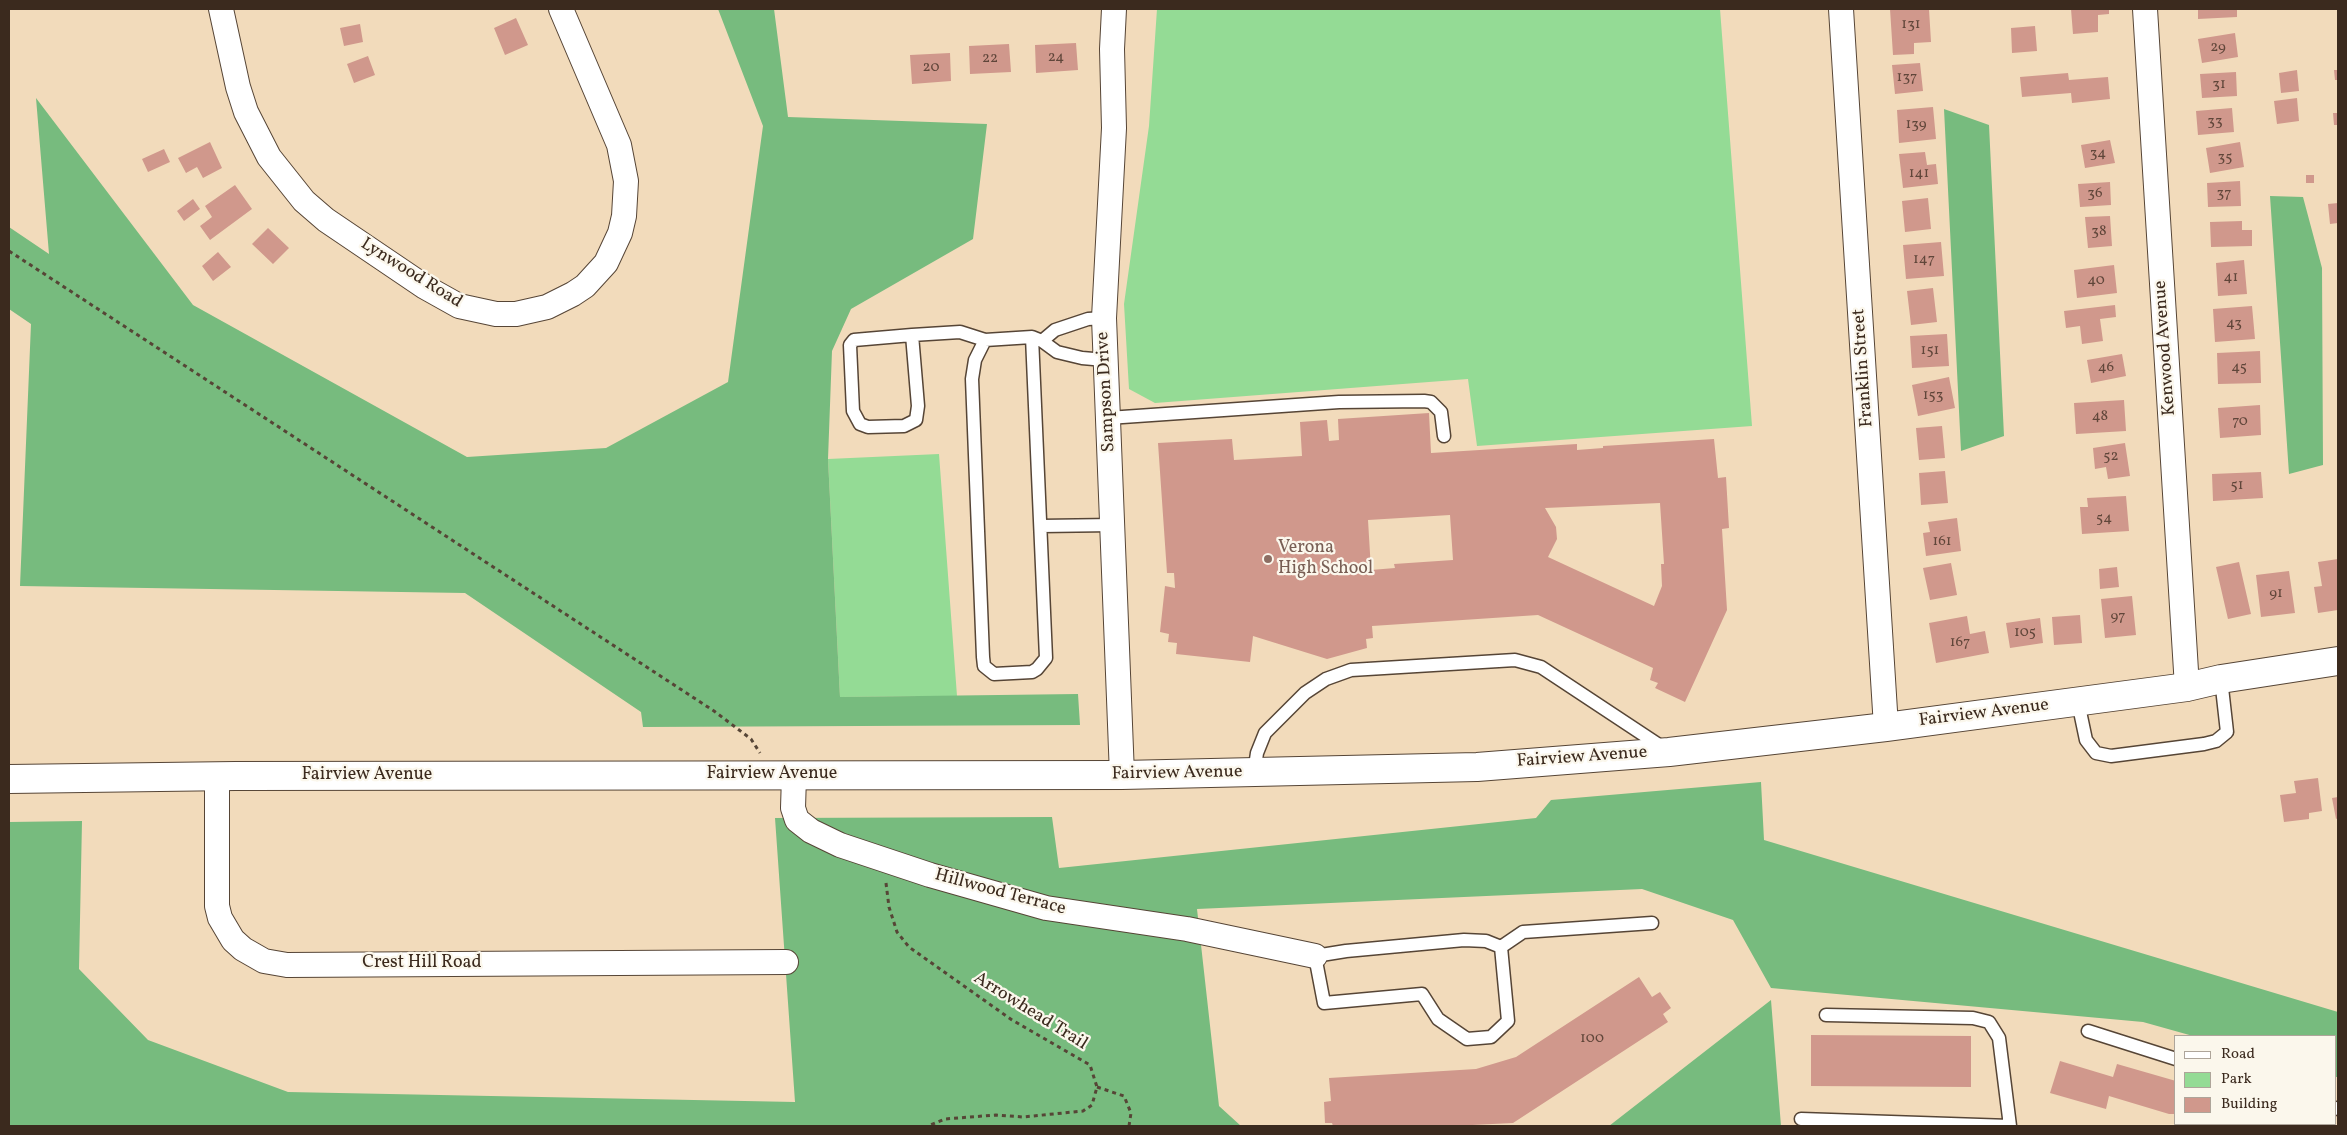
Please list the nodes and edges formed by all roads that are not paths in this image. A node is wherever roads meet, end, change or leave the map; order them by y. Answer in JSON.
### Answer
{"nodes":[{"id":1,"x":221,"y":9,"type":"edge"},
{"id":2,"x":561,"y":9,"type":"edge"},
{"id":3,"x":1114,"y":9,"type":"edge"},
{"id":4,"x":1841,"y":9,"type":"edge"},
{"id":5,"x":2145,"y":9,"type":"edge"},
{"id":6,"x":1104,"y":318,"type":"junction"},
{"id":7,"x":912,"y":335,"type":"junction"},
{"id":8,"x":1037,"y":339,"type":"junction"},
{"id":9,"x":985,"y":340,"type":"junction"},
{"id":10,"x":1105,"y":360,"type":"junction"},
{"id":11,"x":1108,"y":418,"type":"junction"},
{"id":12,"x":1444,"y":436,"type":"dead end"},
{"id":13,"x":1113,"y":525,"type":"junction"},
{"id":14,"x":1041,"y":526,"type":"junction"},
{"id":15,"x":2338,"y":661,"type":"edge"},
{"id":16,"x":2220,"y":679,"type":"junction"},
{"id":17,"x":2187,"y":688,"type":"junction"},
{"id":18,"x":2078,"y":702,"type":"junction"},
{"id":19,"x":1886,"y":727,"type":"junction"},
{"id":20,"x":1669,"y":752,"type":"junction"},
{"id":21,"x":1254,"y":773,"type":"junction"},
{"id":22,"x":784,"y":775,"type":"junction"},
{"id":23,"x":1122,"y":775,"type":"junction"},
{"id":24,"x":217,"y":776,"type":"junction"},
{"id":25,"x":9,"y":779,"type":"edge"},
{"id":26,"x":1652,"y":923,"type":"dead end"},
{"id":27,"x":1501,"y":947,"type":"junction"},
{"id":28,"x":1315,"y":956,"type":"junction"},
{"id":29,"x":786,"y":962,"type":"dead end"},
{"id":30,"x":1826,"y":1014,"type":"dead end"},
{"id":31,"x":2088,"y":1031,"type":"dead end"},
{"id":32,"x":2174,"y":1058,"type":"edge"},
{"id":33,"x":1802,"y":1118,"type":"dead end"},
{"id":34,"x":2010,"y":1126,"type":"edge"}],
"edges":[{"from":1,"to":2,"type":"street","name":"Lynwood Road"},
{"from":3,"to":6,"type":"street","name":"Sampson Drive"},
{"from":4,"to":19,"type":"street","name":"Franklin Street"},
{"from":5,"to":17,"type":"street","name":"Kenwood Avenue"},
{"from":6,"to":8,"type":"lane"},
{"from":6,"to":10,"type":"street","name":"Sampson Drive"},
{"from":7,"to":7,"type":"lane"},
{"from":7,"to":9,"type":"lane"},
{"from":8,"to":9,"type":"lane"},
{"from":8,"to":10,"type":"lane"},
{"from":8,"to":14,"type":"lane"},
{"from":9,"to":14,"type":"lane"},
{"from":10,"to":11,"type":"street","name":"Sampson Drive"},
{"from":11,"to":12,"type":"lane"},
{"from":11,"to":13,"type":"street","name":"Sampson Drive"},
{"from":13,"to":14,"type":"lane"},
{"from":13,"to":23,"type":"street","name":"Sampson Drive"},
{"from":15,"to":16,"type":"main road","name":"Fairview Avenue"},
{"from":16,"to":17,"type":"main road","name":"Fairview Avenue"},
{"from":16,"to":18,"type":"lane"},
{"from":17,"to":18,"type":"main road","name":"Fairview Avenue"},
{"from":18,"to":19,"type":"main road","name":"Fairview Avenue"},
{"from":19,"to":20,"type":"main road","name":"Fairview Avenue"},
{"from":20,"to":21,"type":"main road","name":"Fairview Avenue"},
{"from":20,"to":21,"type":"lane"},
{"from":21,"to":23,"type":"main road","name":"Fairview Avenue"},
{"from":22,"to":23,"type":"main road","name":"Fairview Avenue"},
{"from":22,"to":24,"type":"main road","name":"Fairview Avenue"},
{"from":22,"to":28,"type":"street","name":"Hillwood Terrace"},
{"from":24,"to":25,"type":"main road","name":"Fairview Avenue"},
{"from":24,"to":29,"type":"street","name":"Crest Hill Road"},
{"from":26,"to":27,"type":"lane"},
{"from":27,"to":28,"type":"lane"},
{"from":27,"to":28,"type":"lane"},
{"from":30,"to":34,"type":"lane"},
{"from":31,"to":32,"type":"lane"},
{"from":33,"to":34,"type":"lane"}]}
